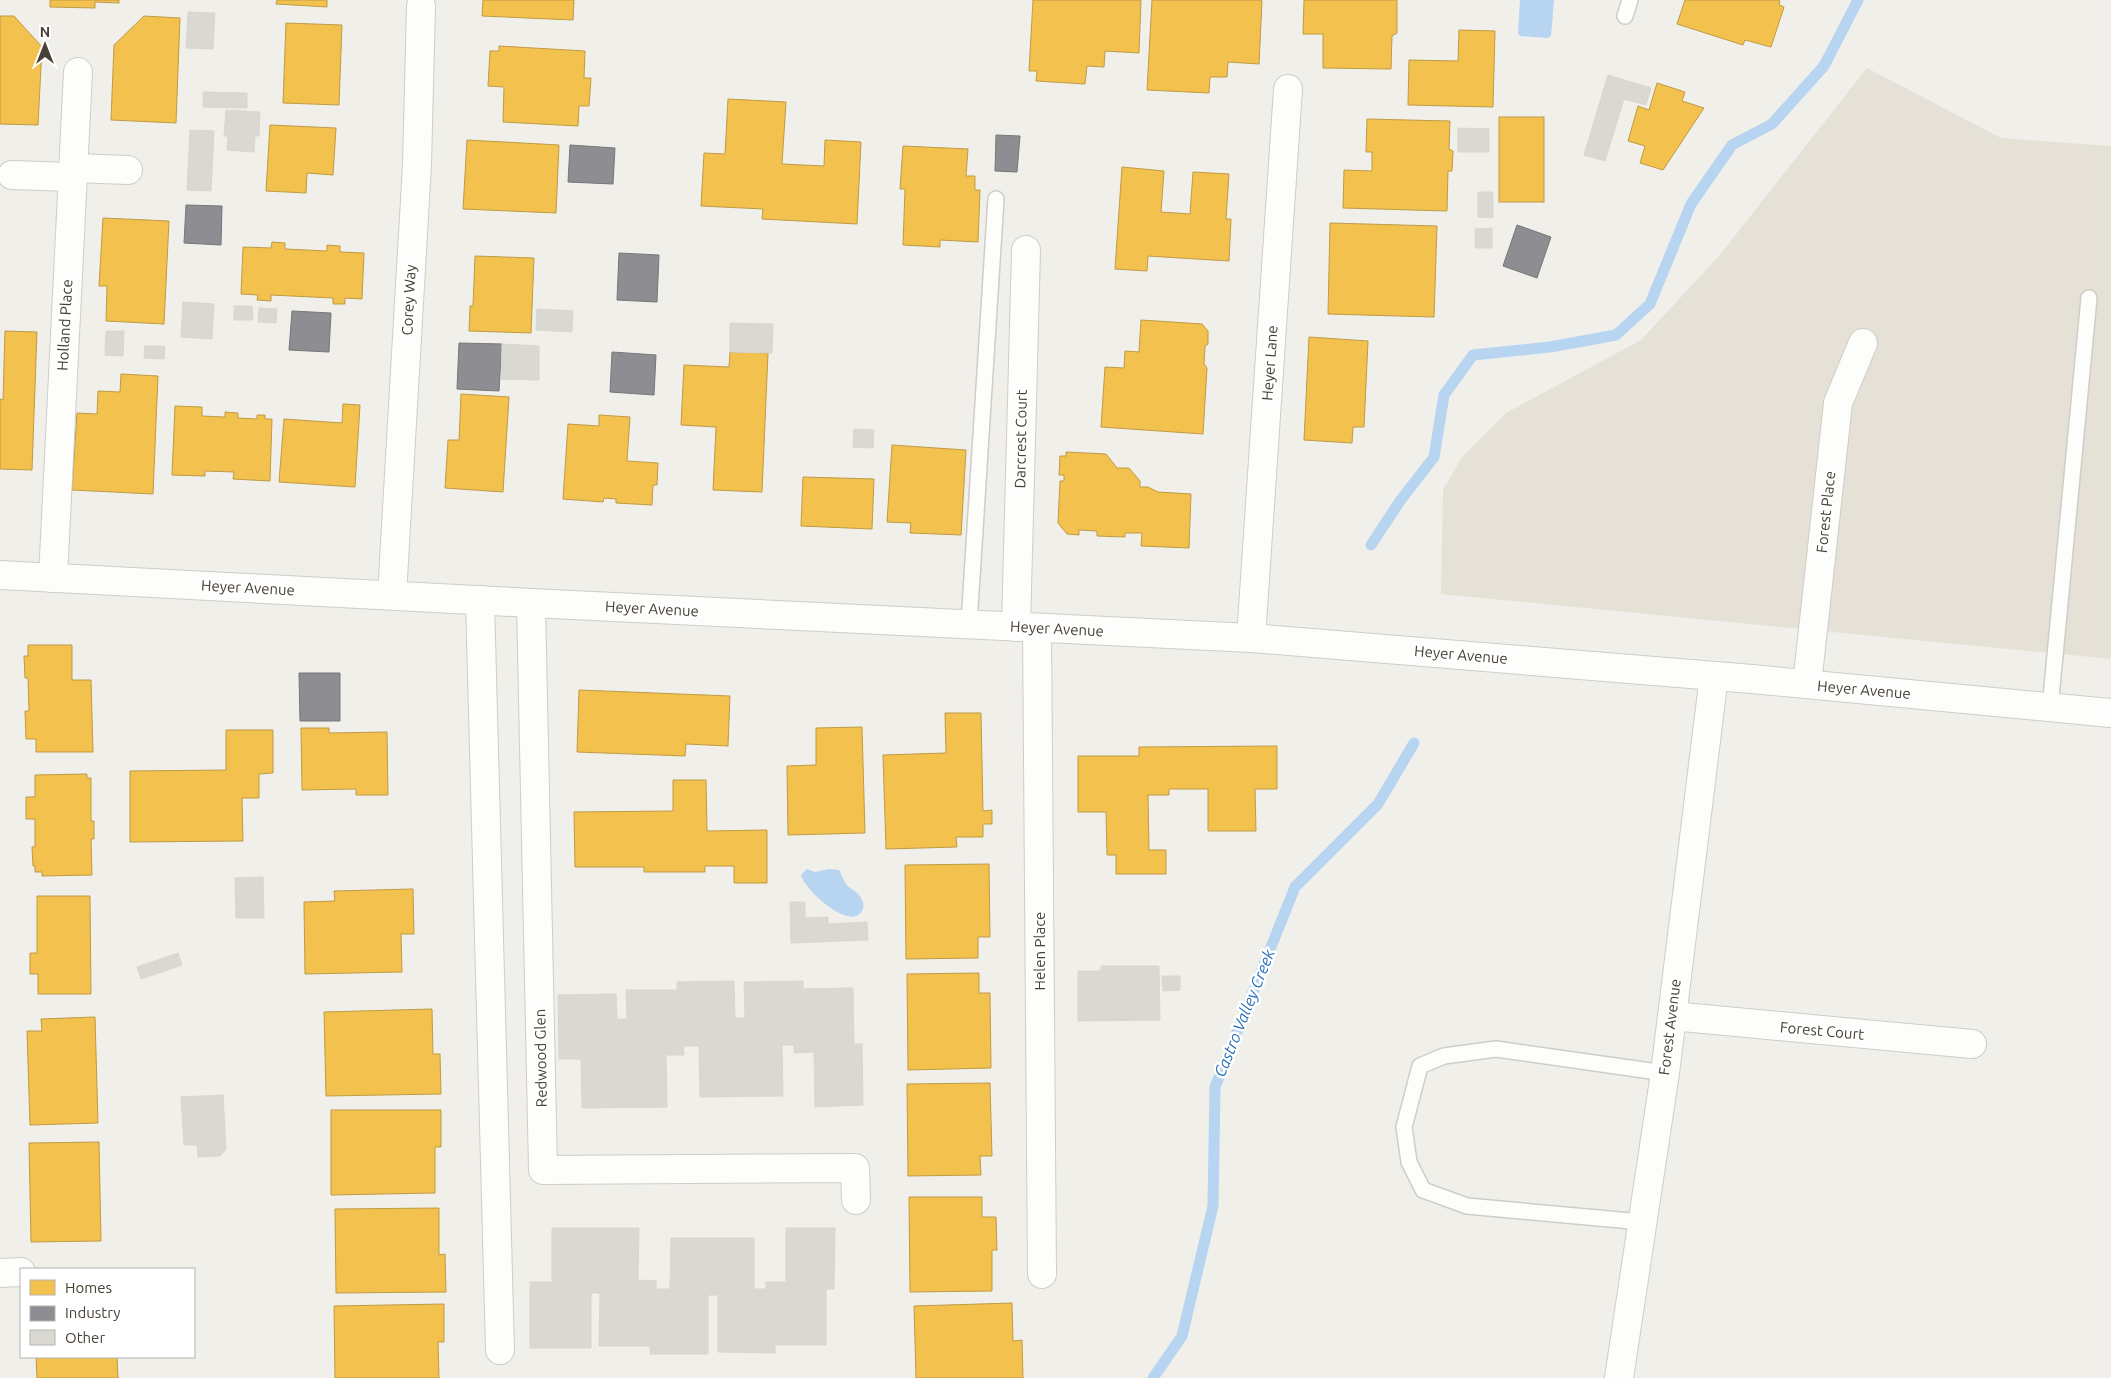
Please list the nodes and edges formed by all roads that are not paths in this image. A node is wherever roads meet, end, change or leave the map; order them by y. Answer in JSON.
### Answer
{"nodes":[{"id":1,"x":1630,"y":0,"type":"edge"},
{"id":2,"x":421,"y":6,"type":"dead end"},
{"id":3,"x":1625,"y":16,"type":"dead end"},
{"id":4,"x":78,"y":72,"type":"dead end"},
{"id":5,"x":1288,"y":89,"type":"dead end"},
{"id":6,"x":128,"y":170,"type":"dead end"},
{"id":7,"x":73,"y":173,"type":"junction"},
{"id":8,"x":12,"y":174,"type":"dead end"},
{"id":9,"x":996,"y":198,"type":"dead end"},
{"id":10,"x":1026,"y":250,"type":"dead end"},
{"id":11,"x":2089,"y":298,"type":"dead end"},
{"id":12,"x":1862,"y":343,"type":"dead end"},
{"id":13,"x":0,"y":575,"type":"edge"},
{"id":14,"x":53,"y":578,"type":"junction"},
{"id":15,"x":392,"y":595,"type":"junction"},
{"id":16,"x":480,"y":600,"type":"junction"},
{"id":17,"x":531,"y":603,"type":"junction"},
{"id":18,"x":968,"y":624,"type":"junction"},
{"id":19,"x":1026,"y":627,"type":"junction"},
{"id":20,"x":1251,"y":638,"type":"junction"},
{"id":21,"x":1714,"y":676,"type":"junction"},
{"id":22,"x":1807,"y":684,"type":"junction"},
{"id":23,"x":2050,"y":708,"type":"junction"},
{"id":24,"x":2111,"y":714,"type":"edge"},
{"id":25,"x":1672,"y":1016,"type":"junction"},
{"id":26,"x":1972,"y":1044,"type":"dead end"},
{"id":27,"x":1665,"y":1074,"type":"junction"},
{"id":28,"x":856,"y":1200,"type":"dead end"},
{"id":29,"x":1642,"y":1222,"type":"junction"},
{"id":30,"x":20,"y":1272,"type":"edge"},
{"id":31,"x":0,"y":1273,"type":"edge"},
{"id":32,"x":1042,"y":1274,"type":"dead end"},
{"id":33,"x":500,"y":1350,"type":"dead end"},
{"id":34,"x":1619,"y":1378,"type":"edge"}],
"edges":[{"from":1,"to":3,"type":"lane"},
{"from":2,"to":15,"type":"street","name":"Corey Way"},
{"from":4,"to":7,"type":"street","name":"Holland Place"},
{"from":5,"to":20,"type":"street","name":"Heyer Lane"},
{"from":6,"to":7,"type":"street"},
{"from":7,"to":8,"type":"street"},
{"from":7,"to":14,"type":"street","name":"Holland Place"},
{"from":9,"to":18,"type":"lane"},
{"from":10,"to":19,"type":"street","name":"Darcrest Court"},
{"from":11,"to":23,"type":"lane"},
{"from":12,"to":22,"type":"street","name":"Forest Place"},
{"from":13,"to":14,"type":"street","name":"Heyer Avenue"},
{"from":14,"to":15,"type":"street","name":"Heyer Avenue"},
{"from":15,"to":16,"type":"street","name":"Heyer Avenue"},
{"from":16,"to":17,"type":"street","name":"Heyer Avenue"},
{"from":16,"to":33,"type":"street"},
{"from":17,"to":18,"type":"street","name":"Heyer Avenue"},
{"from":17,"to":28,"type":"street","name":"Redwood Glen"},
{"from":18,"to":19,"type":"street","name":"Heyer Avenue"},
{"from":19,"to":20,"type":"street","name":"Heyer Avenue"},
{"from":19,"to":32,"type":"street","name":"Helen Place"},
{"from":20,"to":21,"type":"street","name":"Heyer Avenue"},
{"from":21,"to":22,"type":"street","name":"Heyer Avenue"},
{"from":21,"to":25,"type":"street","name":"Forest Avenue"},
{"from":22,"to":23,"type":"street","name":"Heyer Avenue"},
{"from":23,"to":24,"type":"street","name":"Heyer Avenue"},
{"from":25,"to":26,"type":"street","name":"Forest Court"},
{"from":25,"to":27,"type":"street","name":"Forest Avenue"},
{"from":27,"to":29,"type":"street","name":"Forest Avenue"},
{"from":27,"to":29,"type":"lane"},
{"from":29,"to":34,"type":"street","name":"Forest Avenue"},
{"from":30,"to":31,"type":"street"}]}
